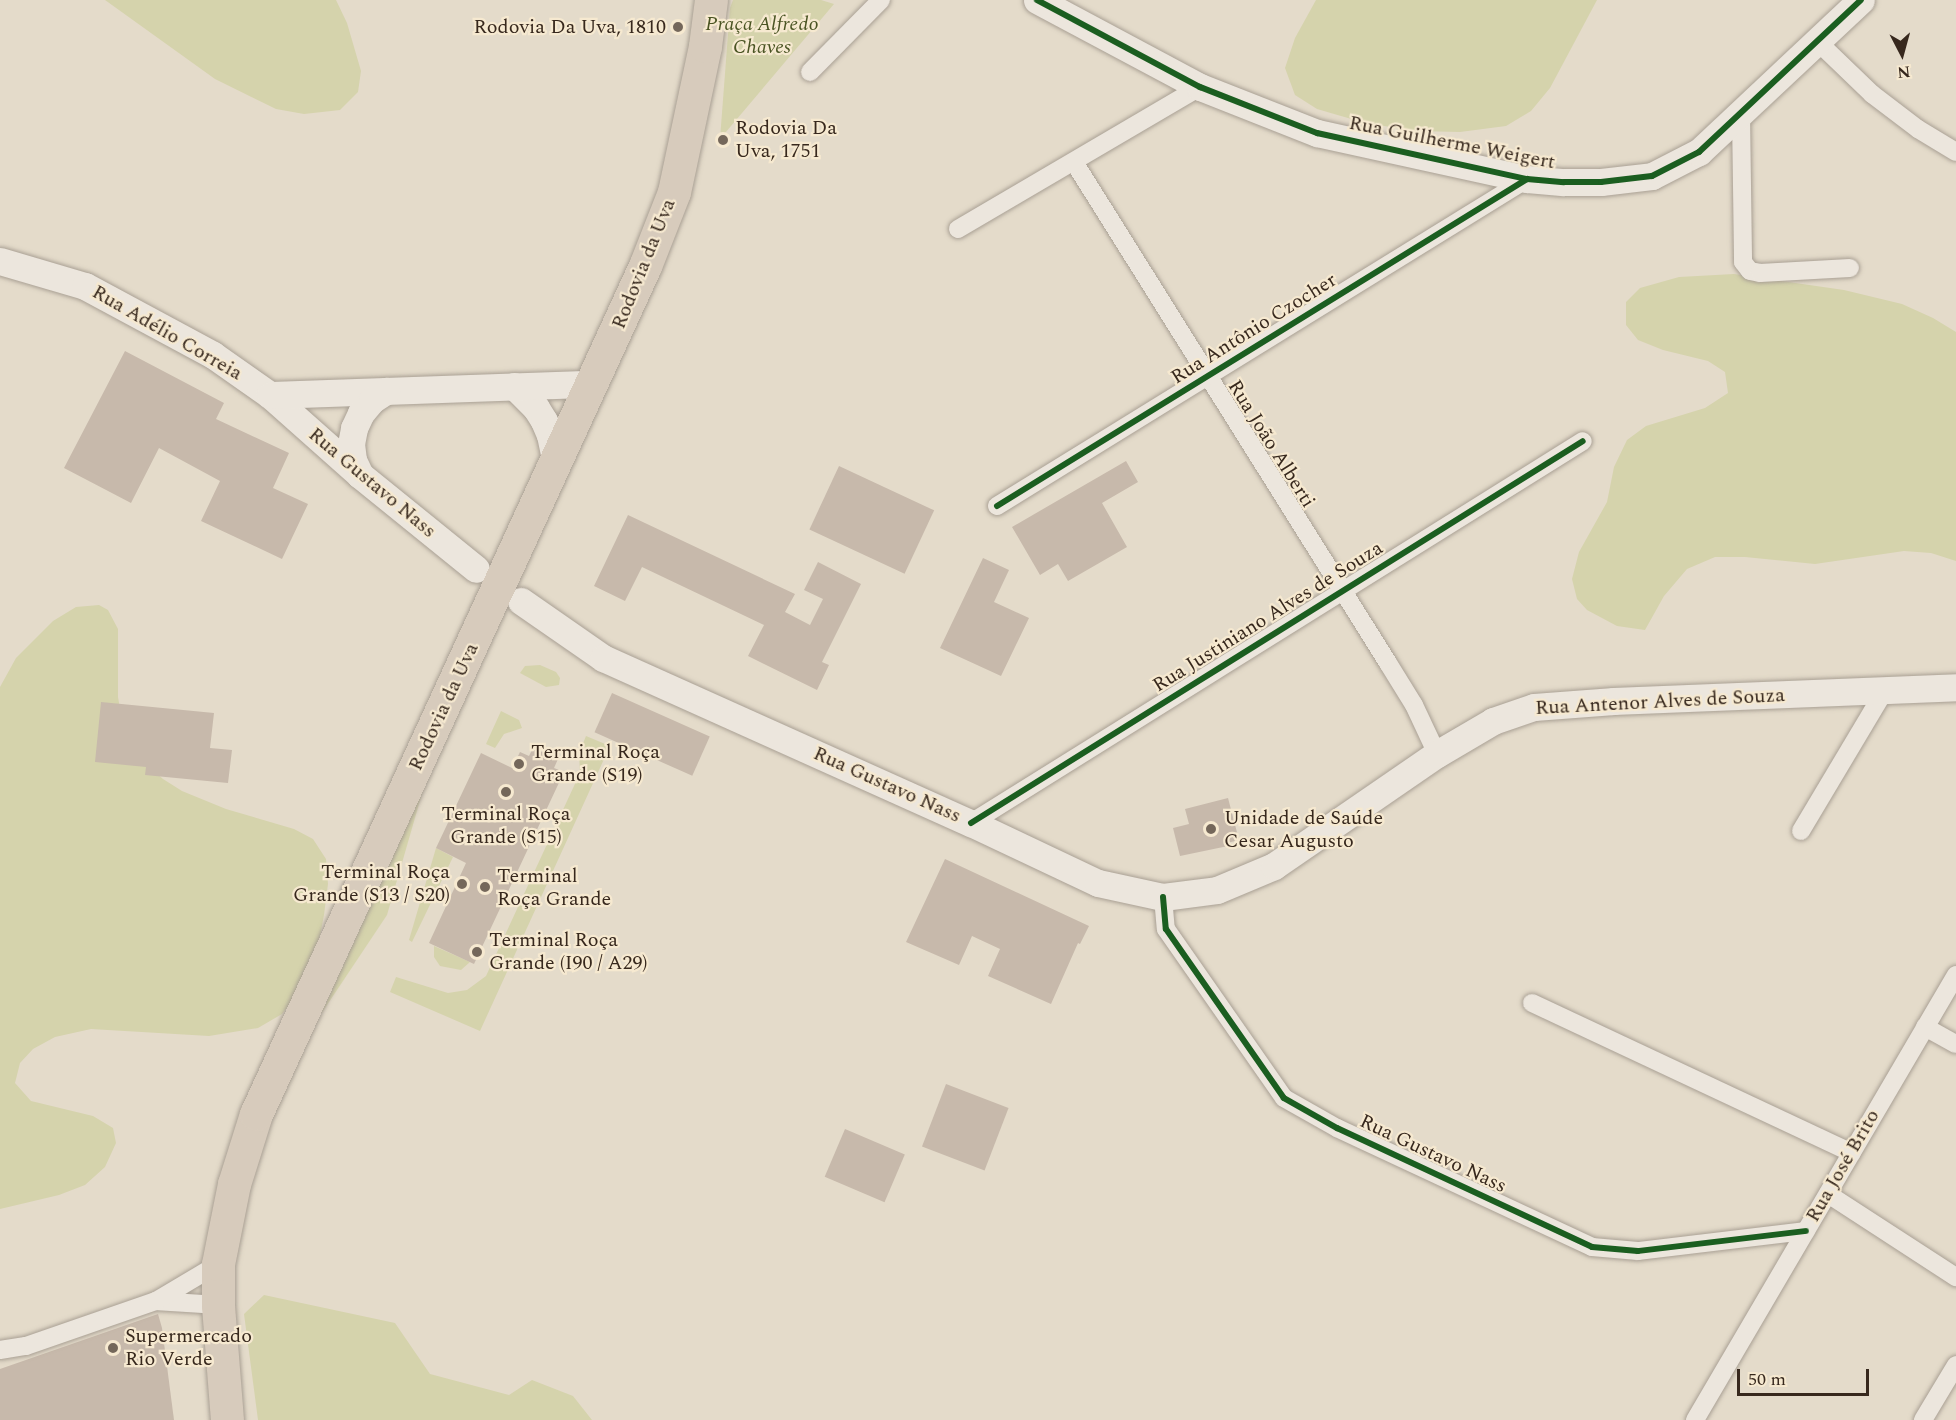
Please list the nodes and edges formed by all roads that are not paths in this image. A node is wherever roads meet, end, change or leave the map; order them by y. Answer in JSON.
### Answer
{"nodes":[{"id":1,"x":711,"y":0,"type":"edge"},
{"id":2,"x":881,"y":0,"type":"edge"},
{"id":3,"x":1037,"y":0,"type":"edge"},
{"id":4,"x":1861,"y":0,"type":"edge"},
{"id":5,"x":1818,"y":42,"type":"junction"},
{"id":6,"x":810,"y":72,"type":"dead end"},
{"id":7,"x":1200,"y":87,"type":"junction"},
{"id":8,"x":1741,"y":114,"type":"junction"},
{"id":9,"x":1956,"y":152,"type":"edge"},
{"id":10,"x":1074,"y":162,"type":"junction"},
{"id":11,"x":1527,"y":179,"type":"junction"},
{"id":12,"x":958,"y":229,"type":"dead end"},
{"id":13,"x":0,"y":261,"type":"edge"},
{"id":14,"x":1850,"y":268,"type":"dead end"},
{"id":15,"x":1210,"y":376,"type":"junction"},
{"id":16,"x":592,"y":384,"type":"junction"},
{"id":17,"x":514,"y":386,"type":"junction"},
{"id":18,"x":386,"y":391,"type":"junction"},
{"id":19,"x":340,"y":393,"type":"junction"},
{"id":20,"x":270,"y":395,"type":"junction"},
{"id":21,"x":361,"y":412,"type":"junction"},
{"id":22,"x":314,"y":435,"type":"junction"},
{"id":23,"x":1583,"y":441,"type":"dead end"},
{"id":24,"x":556,"y":464,"type":"junction"},
{"id":25,"x":360,"y":475,"type":"junction"},
{"id":26,"x":997,"y":506,"type":"dead end"},
{"id":27,"x":476,"y":569,"type":"dead end"},
{"id":28,"x":1342,"y":590,"type":"junction"},
{"id":29,"x":521,"y":601,"type":"dead end"},
{"id":30,"x":1956,"y":687,"type":"edge"},
{"id":31,"x":1885,"y":690,"type":"junction"},
{"id":32,"x":1437,"y":754,"type":"junction"},
{"id":33,"x":971,"y":823,"type":"junction"},
{"id":34,"x":1801,"y":831,"type":"dead end"},
{"id":35,"x":1163,"y":897,"type":"junction"},
{"id":36,"x":1956,"y":975,"type":"edge"},
{"id":37,"x":1532,"y":1003,"type":"dead end"},
{"id":38,"x":1925,"y":1027,"type":"junction"},
{"id":39,"x":1956,"y":1044,"type":"edge"},
{"id":40,"x":1852,"y":1153,"type":"junction"},
{"id":41,"x":1828,"y":1194,"type":"junction"},
{"id":42,"x":1806,"y":1231,"type":"junction"},
{"id":43,"x":218,"y":1264,"type":"junction"},
{"id":44,"x":1956,"y":1277,"type":"edge"},
{"id":45,"x":156,"y":1301,"type":"junction"},
{"id":46,"x":218,"y":1305,"type":"junction"},
{"id":47,"x":0,"y":1350,"type":"edge"},
{"id":48,"x":1956,"y":1365,"type":"edge"},
{"id":49,"x":222,"y":1417,"type":"edge"},
{"id":50,"x":1695,"y":1420,"type":"edge"},
{"id":51,"x":1923,"y":1420,"type":"edge"}],
"edges":[{"from":1,"to":16,"type":"highway","name":"Rodovia da Uva"},
{"from":2,"to":6,"type":"street"},
{"from":3,"to":7,"type":"main road","name":"Rua Guilherme Weigert"},
{"from":4,"to":5,"type":"main road","name":"Rua Guilherme Weigert"},
{"from":5,"to":8,"type":"main road","name":"Rua Guilherme Weigert"},
{"from":5,"to":9,"type":"street"},
{"from":7,"to":10,"type":"street"},
{"from":7,"to":11,"type":"main road","name":"Rua Guilherme Weigert"},
{"from":8,"to":11,"type":"main road","name":"Rua Guilherme Weigert"},
{"from":8,"to":14,"type":"street"},
{"from":10,"to":12,"type":"street"},
{"from":10,"to":15,"type":"street","name":"Rua João Alberti"},
{"from":11,"to":15,"type":"street","name":"Rua Antônio Czocher"},
{"from":13,"to":20,"type":"main road","name":"Rua Adélio Correia"},
{"from":15,"to":26,"type":"street","name":"Rua Antônio Czocher"},
{"from":15,"to":28,"type":"street","name":"Rua João Alberti"},
{"from":16,"to":17,"type":"main road"},
{"from":16,"to":24,"type":"highway","name":"Rodovia da Uva"},
{"from":17,"to":18,"type":"main road"},
{"from":17,"to":24,"type":"main road"},
{"from":18,"to":19,"type":"main road"},
{"from":18,"to":21,"type":"main road"},
{"from":19,"to":20,"type":"main road"},
{"from":19,"to":22,"type":"main road"},
{"from":20,"to":22,"type":"main road","name":"Rua Gustavo Nass"},
{"from":21,"to":22,"type":"main road"},
{"from":21,"to":25,"type":"main road"},
{"from":22,"to":25,"type":"main road","name":"Rua Gustavo Nass"},
{"from":23,"to":28,"type":"street","name":"Rua Justiniano Alves de Souza"},
{"from":24,"to":43,"type":"highway","name":"Rodovia da Uva"},
{"from":25,"to":27,"type":"main road","name":"Rua Gustavo Nass"},
{"from":28,"to":32,"type":"street","name":"Rua João Alberti"},
{"from":28,"to":33,"type":"street","name":"Rua Justiniano Alves de Souza"},
{"from":29,"to":33,"type":"main road","name":"Rua Gustavo Nass"},
{"from":30,"to":31,"type":"main road","name":"Rua Antenor Alves de Souza"},
{"from":31,"to":32,"type":"main road","name":"Rua Antenor Alves de Souza"},
{"from":31,"to":34,"type":"street"},
{"from":32,"to":35,"type":"main road","name":"Rua Antenor Alves de Souza"},
{"from":33,"to":35,"type":"main road","name":"Rua Gustavo Nass"},
{"from":35,"to":42,"type":"street","name":"Rua Gustavo Nass"},
{"from":36,"to":38,"type":"street","name":"Rua José Brito"},
{"from":37,"to":40,"type":"street"},
{"from":38,"to":39,"type":"street"},
{"from":38,"to":40,"type":"street","name":"Rua José Brito"},
{"from":40,"to":41,"type":"street","name":"Rua José Brito"},
{"from":41,"to":42,"type":"street","name":"Rua José Brito"},
{"from":41,"to":44,"type":"street"},
{"from":42,"to":50,"type":"street","name":"Rua José Brito"},
{"from":43,"to":45,"type":"street"},
{"from":43,"to":46,"type":"highway","name":"Rodovia da Uva"},
{"from":45,"to":46,"type":"street"},
{"from":45,"to":47,"type":"street"},
{"from":46,"to":49,"type":"highway","name":"Rodovia da Uva"},
{"from":48,"to":51,"type":"street"}]}
